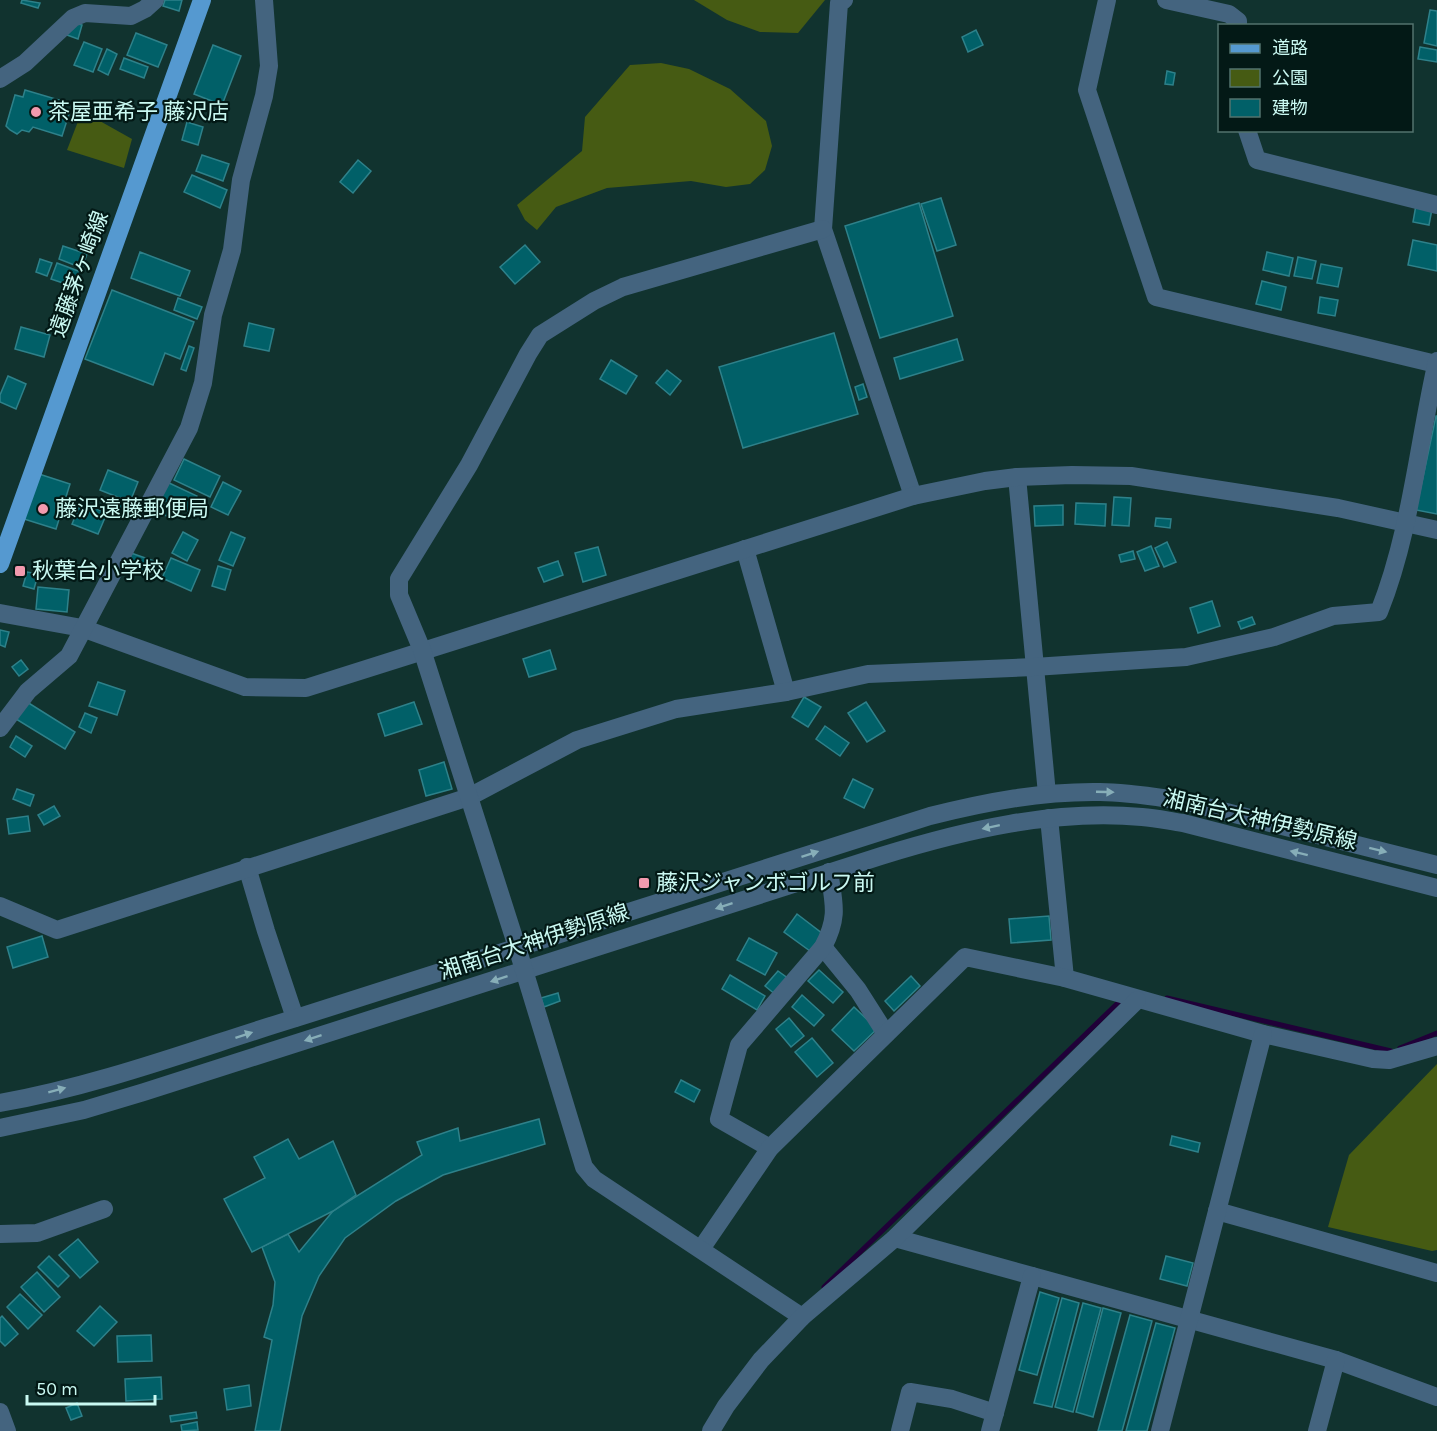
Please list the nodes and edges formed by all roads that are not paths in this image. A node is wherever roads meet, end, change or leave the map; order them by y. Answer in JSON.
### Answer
{"nodes":[{"id":1,"x":155,"y":0,"type":"edge"},
{"id":2,"x":202,"y":0,"type":"edge"},
{"id":3,"x":264,"y":0,"type":"edge"},
{"id":4,"x":844,"y":0,"type":"edge"},
{"id":5,"x":1107,"y":0,"type":"edge"},
{"id":6,"x":1166,"y":0,"type":"edge"},
{"id":7,"x":1238,"y":24,"type":"edge"},
{"id":8,"x":0,"y":79,"type":"edge"},
{"id":9,"x":1248,"y":132,"type":"edge"},
{"id":10,"x":1437,"y":205,"type":"edge"},
{"id":11,"x":823,"y":229,"type":"junction"},
{"id":12,"x":1437,"y":362,"type":"edge"},
{"id":13,"x":1017,"y":477,"type":"junction"},
{"id":14,"x":913,"y":496,"type":"junction"},
{"id":15,"x":1405,"y":523,"type":"junction"},
{"id":16,"x":1437,"y":530,"type":"edge"},
{"id":17,"x":745,"y":549,"type":"junction"},
{"id":18,"x":0,"y":564,"type":"edge"},
{"id":19,"x":0,"y":613,"type":"edge"},
{"id":20,"x":82,"y":628,"type":"junction"},
{"id":21,"x":423,"y":650,"type":"junction"},
{"id":22,"x":1034,"y":667,"type":"junction"},
{"id":23,"x":786,"y":692,"type":"junction"},
{"id":24,"x":0,"y":728,"type":"edge"},
{"id":25,"x":1047,"y":794,"type":"junction"},
{"id":26,"x":469,"y":797,"type":"junction"},
{"id":27,"x":1049,"y":818,"type":"junction"},
{"id":28,"x":1437,"y":865,"type":"edge"},
{"id":29,"x":247,"y":867,"type":"junction"},
{"id":30,"x":829,"y":872,"type":"junction"},
{"id":31,"x":1437,"y":888,"type":"edge"},
{"id":32,"x":0,"y":906,"type":"edge"},
{"id":33,"x":517,"y":947,"type":"junction"},
{"id":34,"x":823,"y":947,"type":"junction"},
{"id":35,"x":524,"y":971,"type":"junction"},
{"id":36,"x":1065,"y":978,"type":"junction"},
{"id":37,"x":1137,"y":1000,"type":"junction"},
{"id":38,"x":295,"y":1018,"type":"junction"},
{"id":39,"x":886,"y":1034,"type":"junction"},
{"id":40,"x":1263,"y":1034,"type":"junction"},
{"id":41,"x":1437,"y":1046,"type":"edge"},
{"id":42,"x":0,"y":1103,"type":"edge"},
{"id":43,"x":0,"y":1128,"type":"edge"},
{"id":44,"x":770,"y":1148,"type":"junction"},
{"id":45,"x":104,"y":1209,"type":"dead end"},
{"id":46,"x":1217,"y":1211,"type":"junction"},
{"id":47,"x":0,"y":1234,"type":"edge"},
{"id":48,"x":895,"y":1238,"type":"junction"},
{"id":49,"x":701,"y":1249,"type":"junction"},
{"id":50,"x":1437,"y":1273,"type":"edge"},
{"id":51,"x":1032,"y":1276,"type":"junction"},
{"id":52,"x":802,"y":1317,"type":"junction"},
{"id":53,"x":1189,"y":1319,"type":"junction"},
{"id":54,"x":1336,"y":1360,"type":"junction"},
{"id":55,"x":1437,"y":1397,"type":"edge"},
{"id":56,"x":0,"y":1412,"type":"edge"},
{"id":57,"x":992,"y":1422,"type":"edge"},
{"id":58,"x":714,"y":1429,"type":"edge"},
{"id":59,"x":7,"y":1431,"type":"edge"},
{"id":60,"x":900,"y":1431,"type":"edge"},
{"id":61,"x":1160,"y":1431,"type":"edge"},
{"id":62,"x":1317,"y":1431,"type":"edge"}],
"edges":[{"from":1,"to":8,"type":"street"},
{"from":2,"to":18,"type":"main road","name":"遠藤茅ヶ崎線"},
{"from":3,"to":20,"type":"street"},
{"from":4,"to":11,"type":"street"},
{"from":5,"to":12,"type":"street"},
{"from":6,"to":7,"type":"street"},
{"from":9,"to":10,"type":"street"},
{"from":11,"to":14,"type":"street"},
{"from":11,"to":21,"type":"street"},
{"from":12,"to":15,"type":"street"},
{"from":13,"to":14,"type":"street"},
{"from":13,"to":15,"type":"street"},
{"from":13,"to":22,"type":"street"},
{"from":14,"to":17,"type":"street"},
{"from":15,"to":16,"type":"street"},
{"from":15,"to":22,"type":"street"},
{"from":17,"to":21,"type":"street"},
{"from":17,"to":23,"type":"street"},
{"from":19,"to":20,"type":"street"},
{"from":20,"to":21,"type":"street"},
{"from":20,"to":24,"type":"street"},
{"from":21,"to":26,"type":"street"},
{"from":22,"to":23,"type":"street"},
{"from":22,"to":25,"type":"street"},
{"from":23,"to":26,"type":"street"},
{"from":25,"to":28,"type":"street","name":"湘南台大神伊勢原線","one_way":true},
{"from":33,"to":25,"type":"street","name":"湘南台大神伊勢原線","one_way":true},
{"from":26,"to":29,"type":"street"},
{"from":26,"to":33,"type":"street"},
{"from":27,"to":30,"type":"street","name":"湘南台大神伊勢原線","one_way":true},
{"from":31,"to":27,"type":"street","name":"湘南台大神伊勢原線","one_way":true},
{"from":27,"to":36,"type":"street"},
{"from":29,"to":32,"type":"street"},
{"from":29,"to":38,"type":"street"},
{"from":30,"to":34,"type":"street"},
{"from":30,"to":35,"type":"street","name":"湘南台大神伊勢原線","one_way":true},
{"from":33,"to":35,"type":"street"},
{"from":33,"to":38,"type":"street","name":"湘南台大神伊勢原線"},
{"from":34,"to":39,"type":"street"},
{"from":34,"to":44,"type":"street"},
{"from":35,"to":43,"type":"street","name":"湘南台大神伊勢原線","one_way":true},
{"from":35,"to":49,"type":"street"},
{"from":36,"to":37,"type":"street"},
{"from":36,"to":39,"type":"street"},
{"from":37,"to":40,"type":"street"},
{"from":37,"to":48,"type":"street"},
{"from":42,"to":38,"type":"street","name":"湘南台大神伊勢原線","one_way":true},
{"from":39,"to":44,"type":"street"},
{"from":40,"to":41,"type":"street"},
{"from":40,"to":46,"type":"street"},
{"from":44,"to":49,"type":"street"},
{"from":45,"to":47,"type":"street"},
{"from":46,"to":50,"type":"street"},
{"from":46,"to":53,"type":"street"},
{"from":48,"to":51,"type":"street"},
{"from":48,"to":52,"type":"street"},
{"from":49,"to":52,"type":"street"},
{"from":51,"to":53,"type":"street"},
{"from":51,"to":57,"type":"street"},
{"from":52,"to":58,"type":"street"},
{"from":53,"to":54,"type":"street"},
{"from":53,"to":61,"type":"street"},
{"from":54,"to":55,"type":"street"},
{"from":54,"to":62,"type":"street"},
{"from":56,"to":59,"type":"street"},
{"from":57,"to":60,"type":"street"}]}
